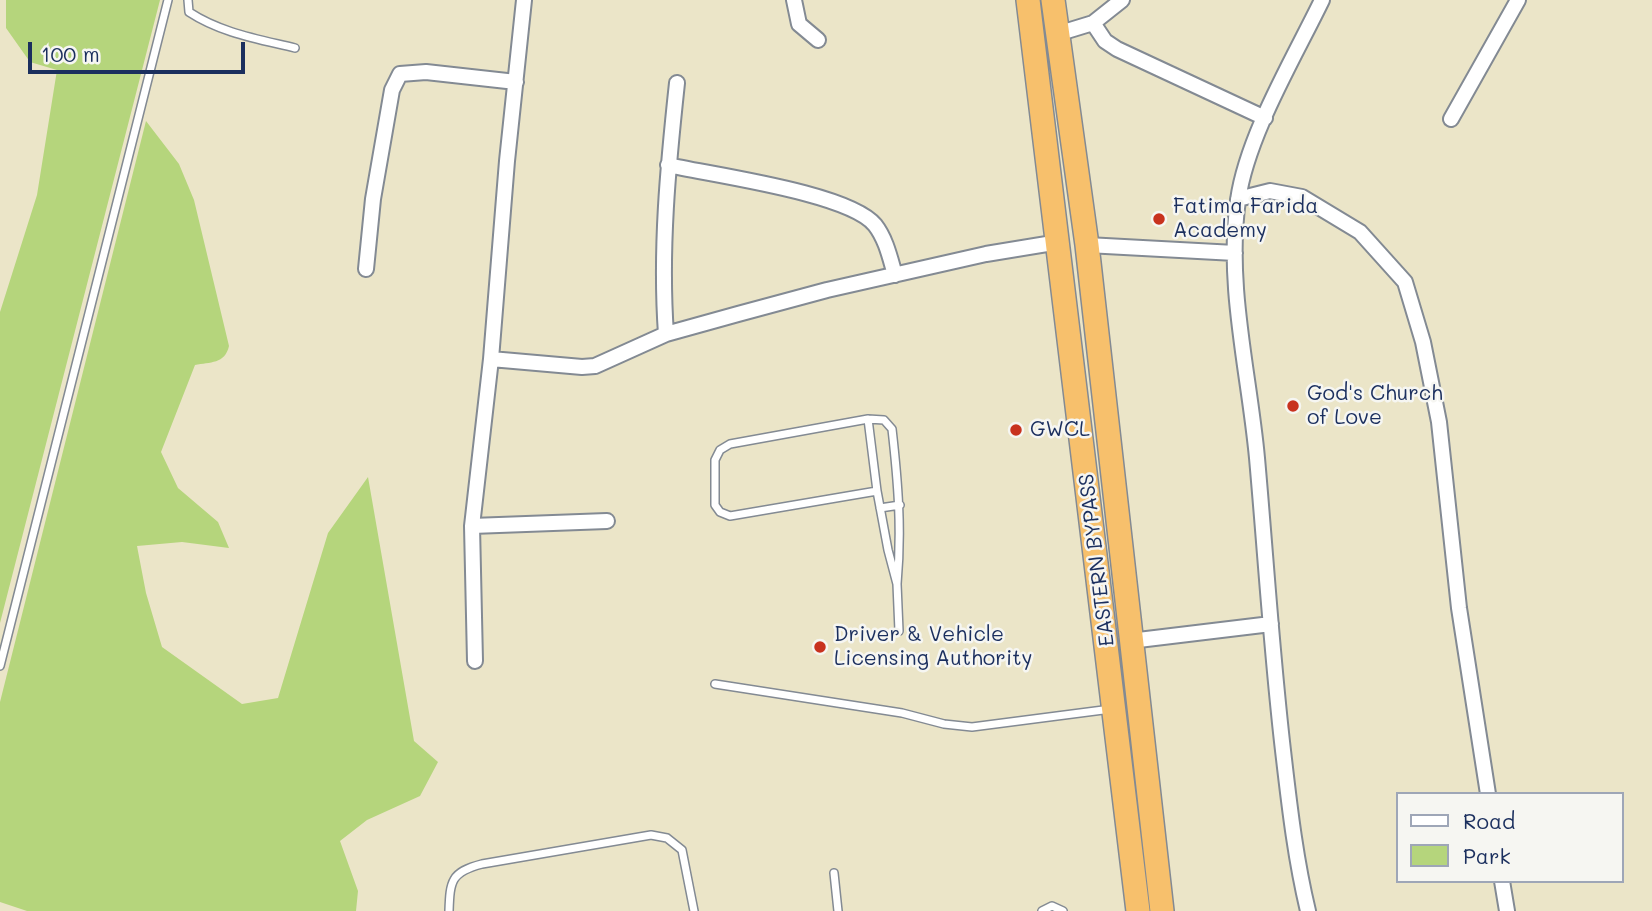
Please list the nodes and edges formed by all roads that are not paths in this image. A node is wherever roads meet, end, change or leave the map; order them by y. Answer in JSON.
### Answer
{"nodes":[{"id":1,"x":168,"y":0,"type":"edge"},
{"id":2,"x":188,"y":0,"type":"edge"},
{"id":3,"x":524,"y":0,"type":"edge"},
{"id":4,"x":794,"y":0,"type":"edge"},
{"id":5,"x":1028,"y":0,"type":"edge"},
{"id":6,"x":1052,"y":0,"type":"edge"},
{"id":7,"x":1122,"y":0,"type":"edge"},
{"id":8,"x":1322,"y":0,"type":"edge"},
{"id":9,"x":1518,"y":0,"type":"edge"},
{"id":10,"x":1093,"y":23,"type":"junction"},
{"id":11,"x":1057,"y":34,"type":"junction"},
{"id":12,"x":817,"y":40,"type":"dead end"},
{"id":13,"x":295,"y":48,"type":"dead end"},
{"id":14,"x":516,"y":82,"type":"junction"},
{"id":15,"x":677,"y":83,"type":"dead end"},
{"id":16,"x":1265,"y":118,"type":"junction"},
{"id":17,"x":1451,"y":119,"type":"dead end"},
{"id":18,"x":668,"y":166,"type":"junction"},
{"id":19,"x":1238,"y":199,"type":"junction"},
{"id":20,"x":1059,"y":242,"type":"junction"},
{"id":21,"x":1087,"y":245,"type":"junction"},
{"id":22,"x":1235,"y":253,"type":"junction"},
{"id":23,"x":366,"y":269,"type":"dead end"},
{"id":24,"x":895,"y":275,"type":"junction"},
{"id":25,"x":666,"y":334,"type":"junction"},
{"id":26,"x":491,"y":359,"type":"junction"},
{"id":27,"x":868,"y":419,"type":"junction"},
{"id":28,"x":877,"y":491,"type":"junction"},
{"id":29,"x":900,"y":505,"type":"junction"},
{"id":30,"x":880,"y":508,"type":"junction"},
{"id":31,"x":607,"y":521,"type":"dead end"},
{"id":32,"x":472,"y":526,"type":"junction"},
{"id":33,"x":897,"y":584,"type":"junction"},
{"id":34,"x":1271,"y":624,"type":"junction"},
{"id":35,"x":899,"y":631,"type":"dead end"},
{"id":36,"x":1130,"y":641,"type":"junction"},
{"id":37,"x":475,"y":661,"type":"dead end"},
{"id":38,"x":0,"y":666,"type":"edge"},
{"id":39,"x":715,"y":684,"type":"dead end"},
{"id":40,"x":1115,"y":708,"type":"junction"},
{"id":41,"x":1488,"y":792,"type":"edge"},
{"id":42,"x":834,"y":873,"type":"dead end"},
{"id":43,"x":1502,"y":883,"type":"edge"},
{"id":44,"x":449,"y":911,"type":"edge"},
{"id":45,"x":694,"y":911,"type":"edge"},
{"id":46,"x":838,"y":911,"type":"edge"},
{"id":47,"x":1042,"y":911,"type":"edge"},
{"id":48,"x":1063,"y":911,"type":"edge"},
{"id":49,"x":1138,"y":911,"type":"edge"},
{"id":50,"x":1161,"y":911,"type":"edge"},
{"id":51,"x":1308,"y":911,"type":"edge"},
{"id":52,"x":1507,"y":911,"type":"edge"}],
"edges":[{"from":1,"to":38,"type":"lane"},
{"from":2,"to":13,"type":"lane"},
{"from":3,"to":14,"type":"street"},
{"from":4,"to":12,"type":"street"},
{"from":5,"to":20,"type":"highway","name":"EASTERN BYPASS"},
{"from":6,"to":11,"type":"highway","name":"EASTERN BYPASS"},
{"from":7,"to":10,"type":"street"},
{"from":8,"to":16,"type":"street"},
{"from":9,"to":17,"type":"street"},
{"from":10,"to":11,"type":"street"},
{"from":10,"to":16,"type":"street"},
{"from":11,"to":21,"type":"highway","name":"EASTERN BYPASS"},
{"from":14,"to":23,"type":"street"},
{"from":14,"to":26,"type":"street"},
{"from":15,"to":18,"type":"street"},
{"from":16,"to":19,"type":"street"},
{"from":18,"to":24,"type":"street"},
{"from":18,"to":25,"type":"street"},
{"from":19,"to":22,"type":"street"},
{"from":19,"to":41,"type":"street"},
{"from":20,"to":24,"type":"street"},
{"from":20,"to":40,"type":"highway","name":"EASTERN BYPASS"},
{"from":21,"to":22,"type":"street"},
{"from":21,"to":36,"type":"highway","name":"EASTERN BYPASS"},
{"from":22,"to":34,"type":"street"},
{"from":24,"to":25,"type":"street"},
{"from":25,"to":26,"type":"street"},
{"from":26,"to":32,"type":"street"},
{"from":27,"to":28,"type":"lane"},
{"from":27,"to":28,"type":"lane"},
{"from":27,"to":29,"type":"lane"},
{"from":28,"to":30,"type":"lane"},
{"from":29,"to":30,"type":"lane"},
{"from":29,"to":33,"type":"lane"},
{"from":30,"to":33,"type":"lane"},
{"from":31,"to":32,"type":"street"},
{"from":32,"to":37,"type":"street"},
{"from":33,"to":35,"type":"lane"},
{"from":34,"to":36,"type":"street"},
{"from":34,"to":51,"type":"street"},
{"from":36,"to":50,"type":"highway","name":"EASTERN BYPASS"},
{"from":39,"to":40,"type":"lane"},
{"from":40,"to":49,"type":"highway","name":"EASTERN BYPASS"},
{"from":42,"to":46,"type":"lane"},
{"from":43,"to":52,"type":"street"},
{"from":44,"to":45,"type":"lane"},
{"from":47,"to":48,"type":"lane"}]}
